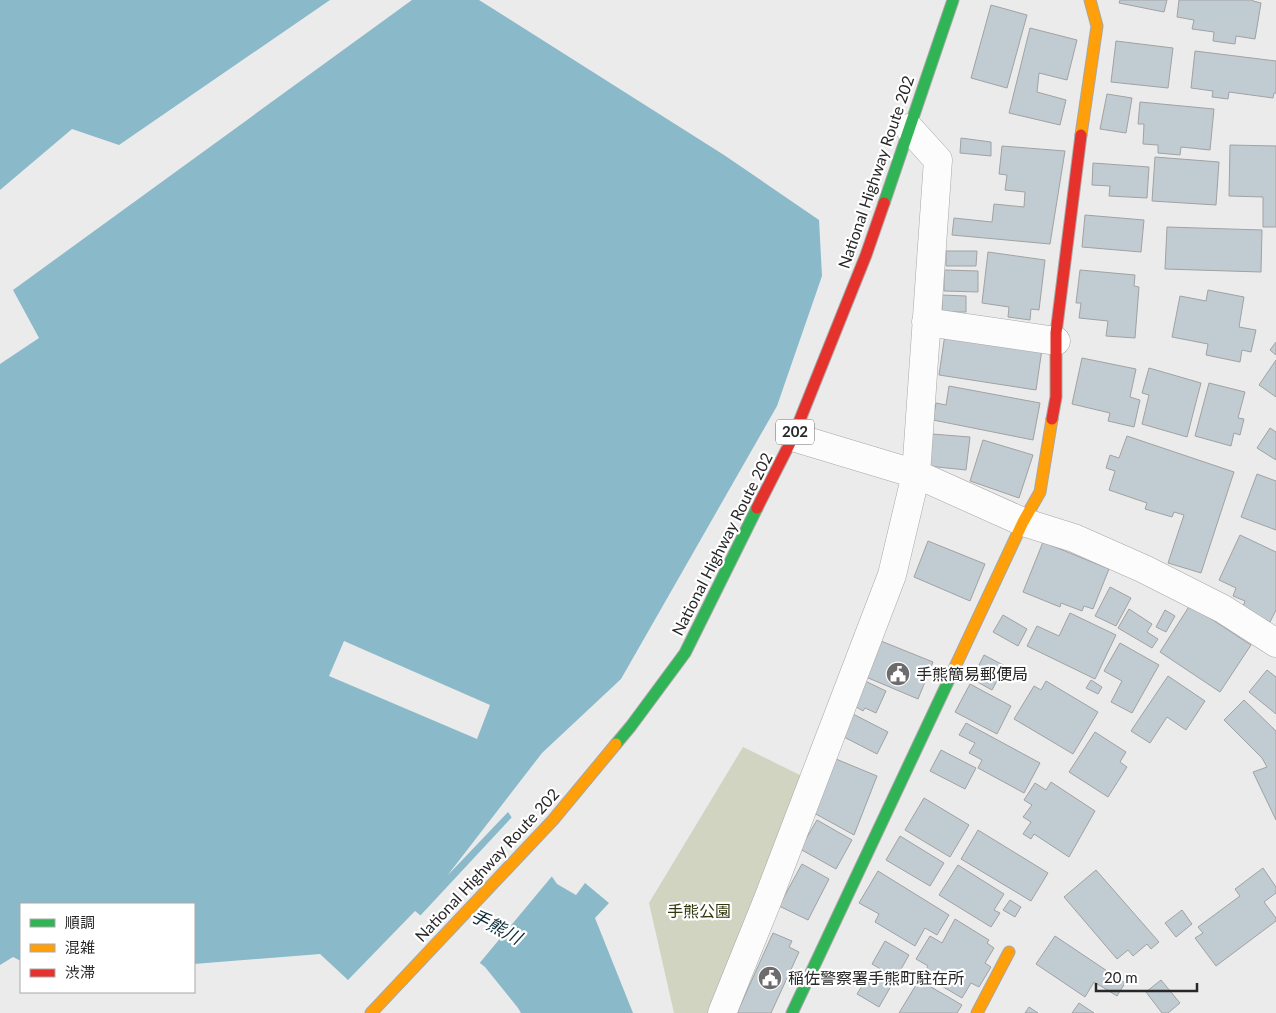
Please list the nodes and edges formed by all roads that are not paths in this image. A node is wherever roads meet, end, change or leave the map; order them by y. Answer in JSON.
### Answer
{"nodes":[{"id":1,"x":952,"y":0,"type":"edge"},
{"id":2,"x":1090,"y":0,"type":"edge"},
{"id":3,"x":909,"y":128,"type":"junction"},
{"id":4,"x":926,"y":322,"type":"junction"},
{"id":5,"x":1056,"y":341,"type":"junction"},
{"id":6,"x":793,"y":437,"type":"junction"},
{"id":7,"x":916,"y":474,"type":"junction"},
{"id":8,"x":1023,"y":522,"type":"junction"},
{"id":9,"x":1276,"y":643,"type":"edge"},
{"id":10,"x":1009,"y":952,"type":"dead end"},
{"id":11,"x":371,"y":1013,"type":"edge"},
{"id":12,"x":722,"y":1013,"type":"edge"},
{"id":13,"x":792,"y":1013,"type":"edge"},
{"id":14,"x":977,"y":1013,"type":"edge"}],
"edges":[{"from":1,"to":3,"type":"main road","name":"National Highway Route 202","number":"202"},
{"from":2,"to":5,"type":"main road"},
{"from":3,"to":4,"type":"street"},
{"from":3,"to":6,"type":"main road","name":"National Highway Route 202","number":"202"},
{"from":4,"to":5,"type":"street"},
{"from":4,"to":7,"type":"street"},
{"from":5,"to":8,"type":"main road"},
{"from":6,"to":7,"type":"street"},
{"from":6,"to":11,"type":"main road","name":"National Highway Route 202","number":"202"},
{"from":7,"to":8,"type":"street"},
{"from":7,"to":12,"type":"street"},
{"from":8,"to":9,"type":"street"},
{"from":8,"to":13,"type":"main road"},
{"from":10,"to":14,"type":"main road"}]}
